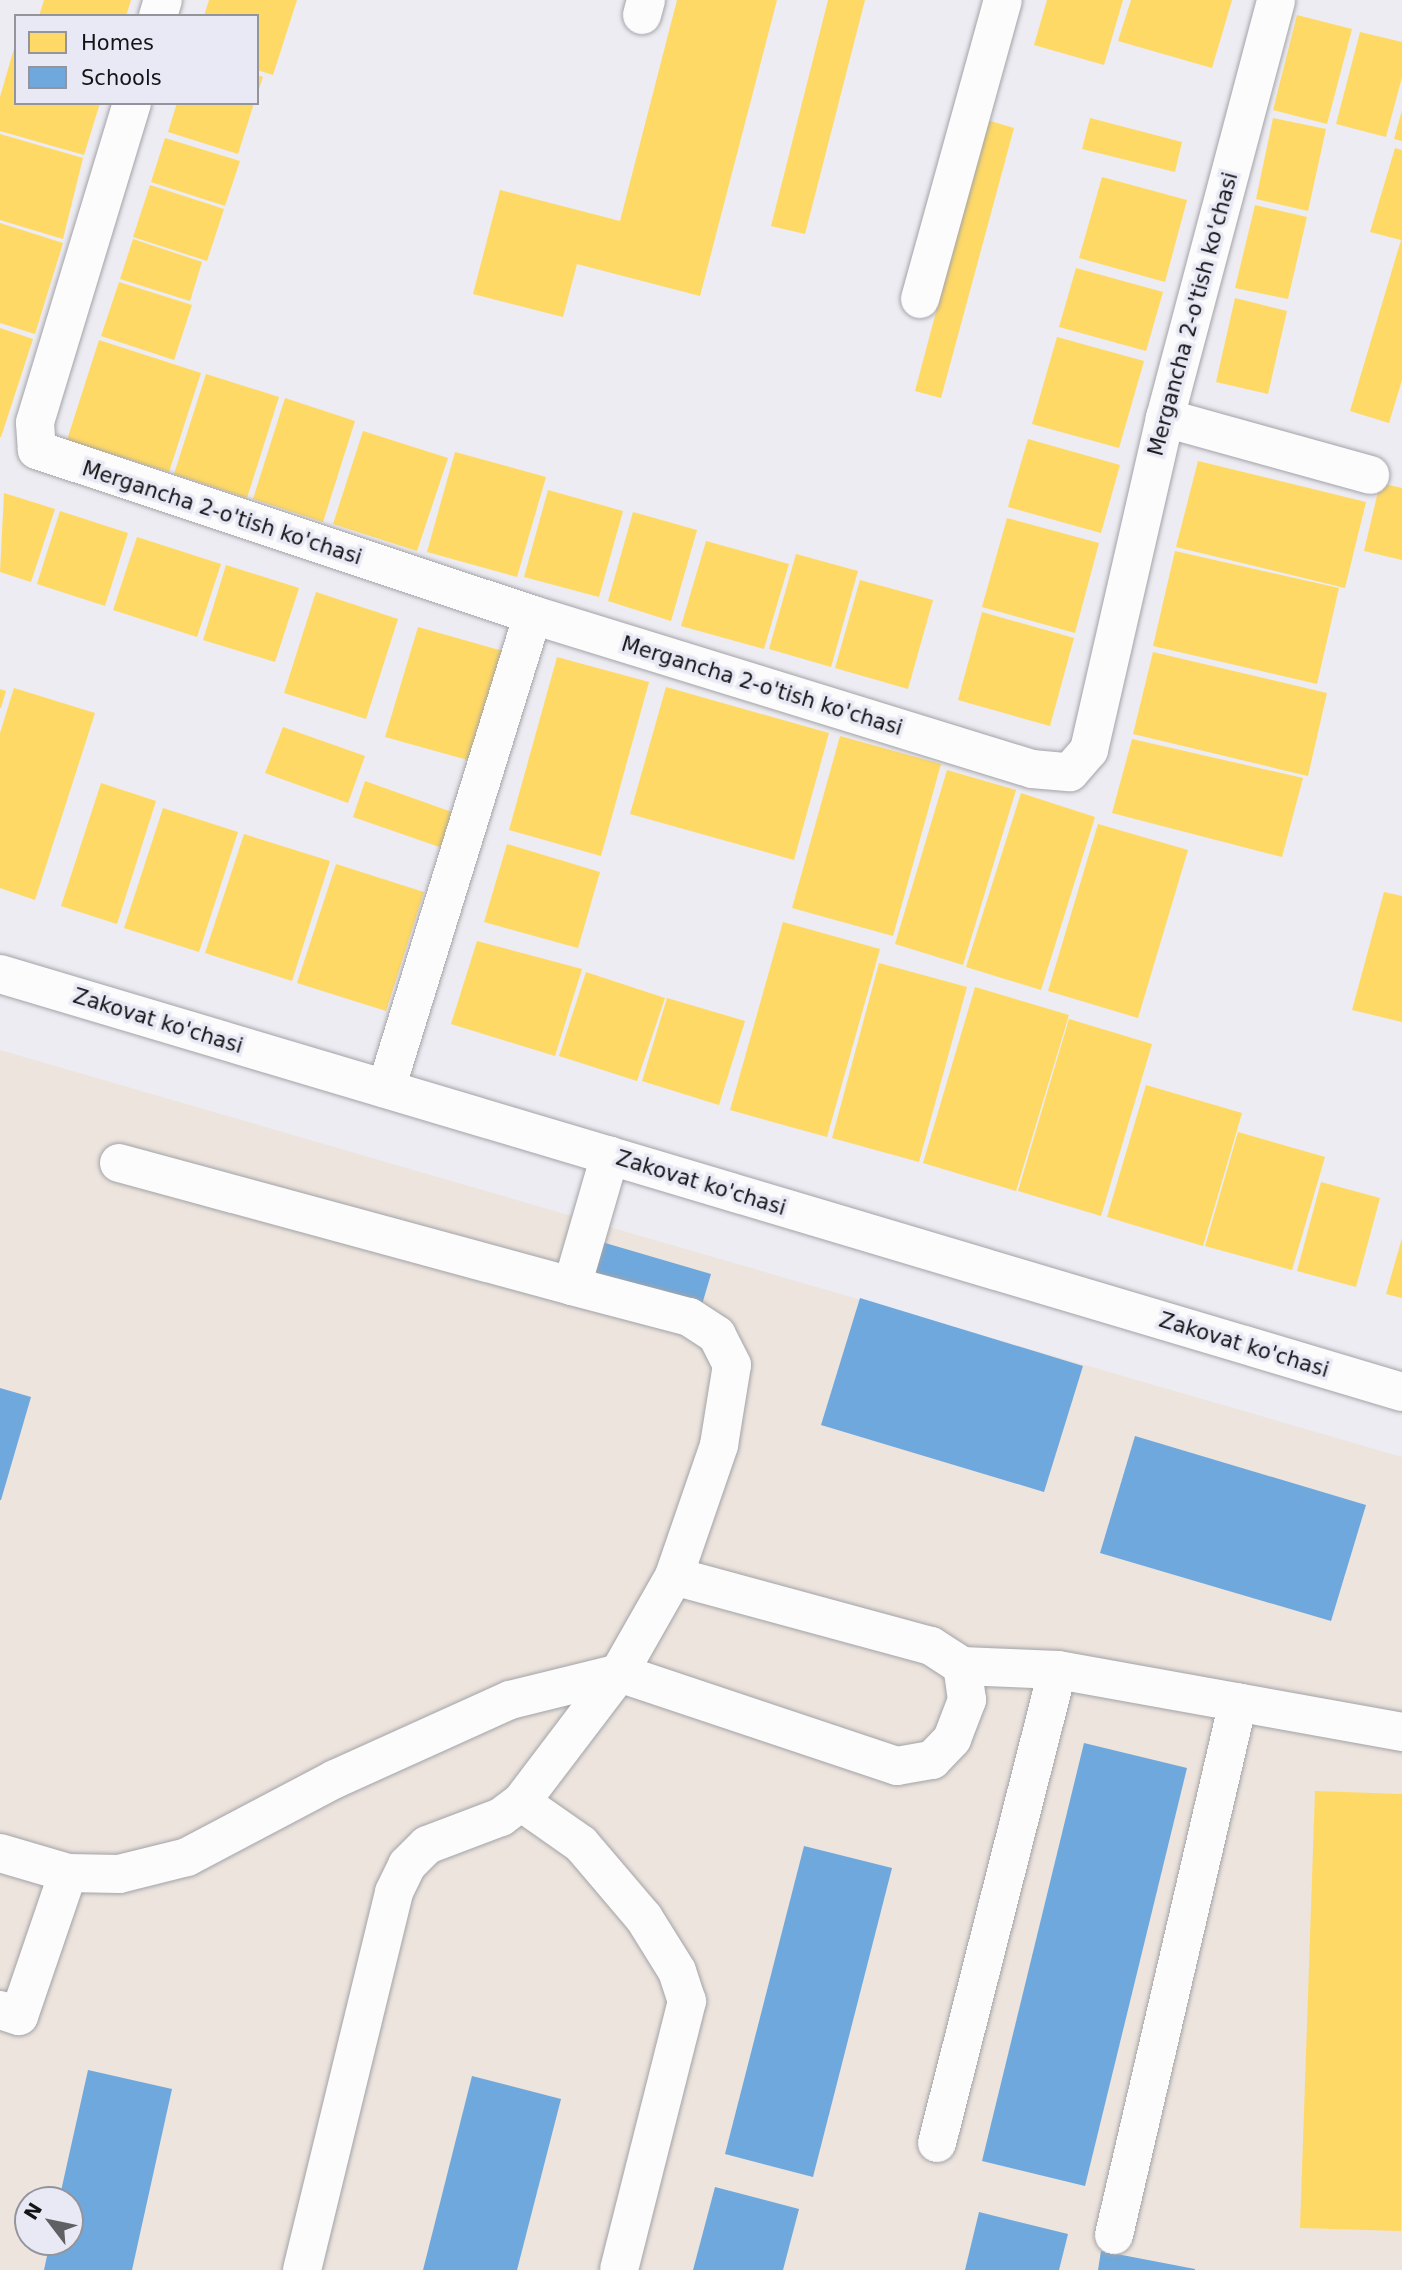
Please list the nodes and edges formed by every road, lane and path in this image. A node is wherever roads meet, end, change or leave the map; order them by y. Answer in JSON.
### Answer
{"nodes":[{"id":1,"x":1003,"y":0,"type":"edge"},
{"id":2,"x":1276,"y":0,"type":"edge"},
{"id":3,"x":131,"y":105,"type":"edge"},
{"id":4,"x":920,"y":299,"type":"dead end"},
{"id":5,"x":1165,"y":418,"type":"junction"},
{"id":6,"x":1370,"y":475,"type":"dead end"},
{"id":7,"x":533,"y":615,"type":"junction"},
{"id":8,"x":0,"y":974,"type":"edge"},
{"id":9,"x":386,"y":1089,"type":"junction"},
{"id":10,"x":610,"y":1156,"type":"junction"},
{"id":11,"x":119,"y":1163,"type":"dead end"},
{"id":12,"x":572,"y":1286,"type":"junction"},
{"id":13,"x":1402,"y":1392,"type":"edge"},
{"id":14,"x":674,"y":1576,"type":"junction"},
{"id":15,"x":962,"y":1666,"type":"junction"},
{"id":16,"x":1058,"y":1670,"type":"junction"},
{"id":17,"x":619,"y":1673,"type":"junction"},
{"id":18,"x":1238,"y":1702,"type":"junction"},
{"id":19,"x":1402,"y":1732,"type":"edge"},
{"id":20,"x":521,"y":1802,"type":"junction"},
{"id":21,"x":0,"y":1853,"type":"edge"},
{"id":22,"x":68,"y":1873,"type":"junction"},
{"id":23,"x":0,"y":2010,"type":"edge"},
{"id":24,"x":937,"y":2143,"type":"dead end"},
{"id":25,"x":1114,"y":2235,"type":"dead end"},
{"id":26,"x":302,"y":2270,"type":"edge"},
{"id":27,"x":619,"y":2270,"type":"edge"}],
"edges":[{"from":1,"to":4,"type":"street"},
{"from":2,"to":5,"type":"street","name":"Mergancha 2-o'tish ko'chasi"},
{"from":3,"to":7,"type":"street","name":"Mergancha 2-o'tish ko'chasi"},
{"from":5,"to":6,"type":"street"},
{"from":5,"to":7,"type":"street","name":"Mergancha 2-o'tish ko'chasi"},
{"from":7,"to":9,"type":"street"},
{"from":8,"to":9,"type":"street","name":"Zakovat ko'chasi"},
{"from":9,"to":10,"type":"street","name":"Zakovat ko'chasi"},
{"from":10,"to":12,"type":"street"},
{"from":10,"to":13,"type":"street","name":"Zakovat ko'chasi"},
{"from":11,"to":12,"type":"street"},
{"from":12,"to":14,"type":"street"},
{"from":14,"to":15,"type":"street"},
{"from":14,"to":17,"type":"street"},
{"from":15,"to":16,"type":"street"},
{"from":15,"to":17,"type":"street"},
{"from":16,"to":18,"type":"street"},
{"from":16,"to":24,"type":"street"},
{"from":17,"to":20,"type":"street"},
{"from":17,"to":22,"type":"street"},
{"from":18,"to":19,"type":"street"},
{"from":18,"to":25,"type":"street"},
{"from":20,"to":26,"type":"street"},
{"from":20,"to":27,"type":"street"},
{"from":21,"to":22,"type":"street"},
{"from":22,"to":23,"type":"street"}]}
